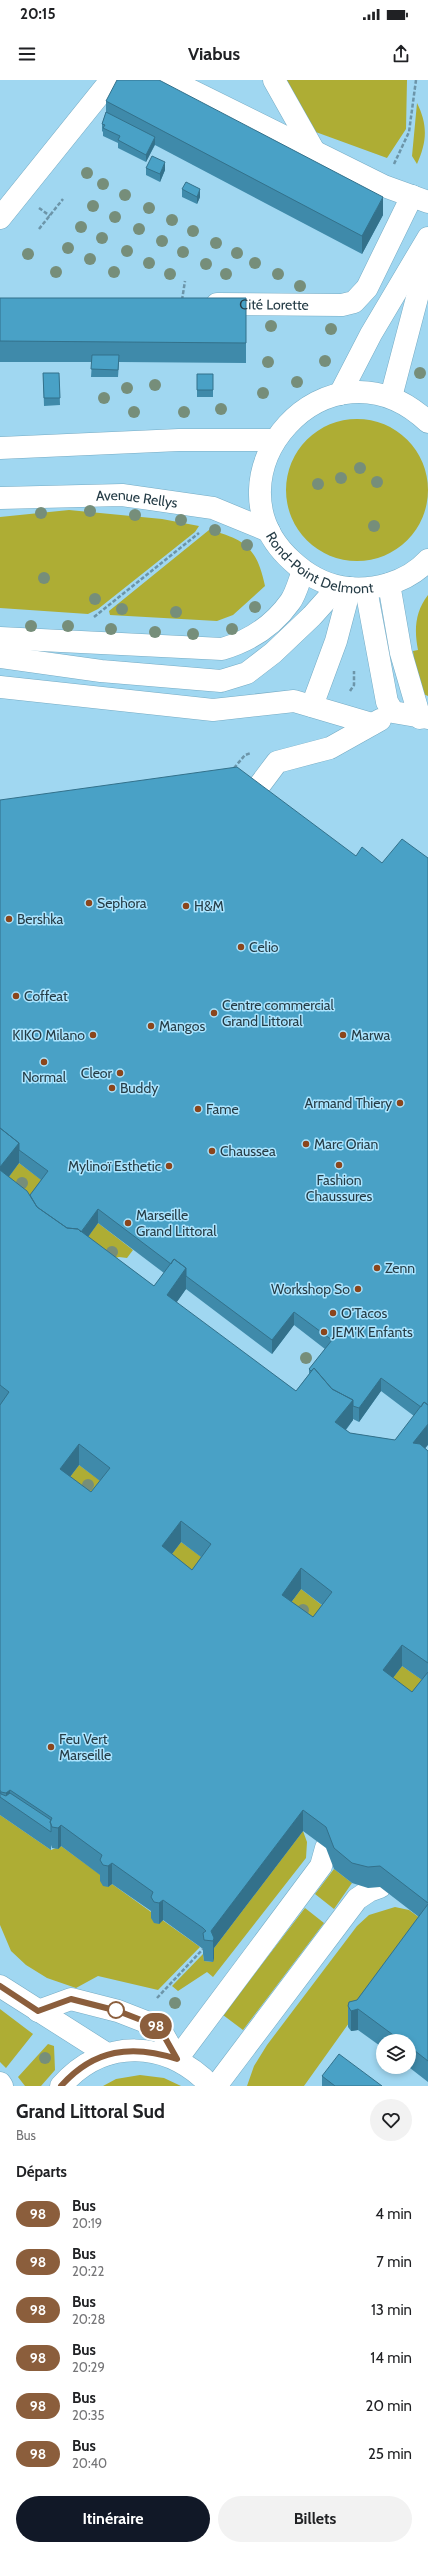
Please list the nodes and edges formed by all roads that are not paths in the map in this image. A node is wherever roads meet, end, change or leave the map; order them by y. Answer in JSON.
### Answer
{"nodes":[{"id":1,"x":110,"y":80,"type":"edge"},
{"id":2,"x":170,"y":80,"type":"edge"},
{"id":3,"x":274,"y":80,"type":"edge"},
{"id":4,"x":314,"y":151,"type":"junction"},
{"id":5,"x":420,"y":199,"type":"edge"},
{"id":6,"x":0,"y":218,"type":"edge"},
{"id":7,"x":428,"y":238,"type":"edge"},
{"id":8,"x":428,"y":256,"type":"edge"},
{"id":9,"x":182,"y":303,"type":"edge"},
{"id":10,"x":340,"y":394,"type":"junction"},
{"id":11,"x":391,"y":397,"type":"junction"},
{"id":12,"x":428,"y":422,"type":"edge"},
{"id":13,"x":274,"y":440,"type":"junction"},
{"id":14,"x":0,"y":448,"type":"edge"},
{"id":15,"x":0,"y":498,"type":"edge"},
{"id":16,"x":269,"y":530,"type":"junction"},
{"id":17,"x":428,"y":560,"type":"edge"},
{"id":18,"x":303,"y":571,"type":"junction"},
{"id":19,"x":390,"y":584,"type":"junction"},
{"id":20,"x":351,"y":588,"type":"junction"},
{"id":21,"x":0,"y":638,"type":"edge"},
{"id":22,"x":0,"y":657,"type":"edge"},
{"id":23,"x":0,"y":687,"type":"edge"},
{"id":24,"x":312,"y":706,"type":"junction"},
{"id":25,"x":393,"y":712,"type":"junction"},
{"id":26,"x":424,"y":718,"type":"edge"},
{"id":27,"x":372,"y":724,"type":"junction"},
{"id":28,"x":259,"y":786,"type":"edge"},
{"id":29,"x":333,"y":1839,"type":"edge"},
{"id":30,"x":378,"y":1865,"type":"edge"},
{"id":31,"x":402,"y":1884,"type":"edge"},
{"id":32,"x":380,"y":1887,"type":"dead end"},
{"id":33,"x":0,"y":1969,"type":"edge"},
{"id":34,"x":7,"y":1991,"type":"edge"},
{"id":35,"x":38,"y":2011,"type":"junction"},
{"id":36,"x":107,"y":2054,"type":"junction"},
{"id":37,"x":177,"y":2059,"type":"junction"},
{"id":38,"x":0,"y":2083,"type":"edge"},
{"id":39,"x":2,"y":2086,"type":"edge"},
{"id":40,"x":61,"y":2086,"type":"edge"},
{"id":41,"x":211,"y":2086,"type":"edge"},
{"id":42,"x":216,"y":2086,"type":"edge"}],
"edges":[{"from":1,"to":6,"type":"street"},
{"from":2,"to":4,"type":"street","name":"Cité Lorette"},
{"from":3,"to":4,"type":"street"},
{"from":4,"to":5,"type":"street","name":"Cité Lorette"},
{"from":5,"to":9,"type":"street","name":"Cité Lorette"},
{"from":7,"to":10,"type":"street"},
{"from":8,"to":11,"type":"street"},
{"from":10,"to":11,"type":"street","name":"Rond-Point Delmont"},
{"from":10,"to":13,"type":"street","name":"Rond-Point Delmont"},
{"from":11,"to":12,"type":"street","name":"Rond-Point Delmont"},
{"from":13,"to":14,"type":"street"},
{"from":13,"to":16,"type":"street","name":"Rond-Point Delmont"},
{"from":15,"to":16,"type":"street","name":"Avenue Rellys"},
{"from":16,"to":18,"type":"street","name":"Rond-Point Delmont"},
{"from":17,"to":19,"type":"street","name":"Rond-Point Delmont"},
{"from":18,"to":20,"type":"street","name":"Rond-Point Delmont"},
{"from":18,"to":21,"type":"street"},
{"from":19,"to":20,"type":"street","name":"Rond-Point Delmont"},
{"from":19,"to":26,"type":"street"},
{"from":20,"to":22,"type":"street"},
{"from":20,"to":24,"type":"street"},
{"from":20,"to":25,"type":"street"},
{"from":23,"to":24,"type":"street"},
{"from":24,"to":27,"type":"street"},
{"from":25,"to":26,"type":"street"},
{"from":25,"to":27,"type":"street"},
{"from":27,"to":28,"type":"street"},
{"from":29,"to":37,"type":"street"},
{"from":30,"to":31,"type":"street"},
{"from":32,"to":42,"type":"street"},
{"from":33,"to":34,"type":"street"},
{"from":34,"to":35,"type":"street"},
{"from":35,"to":36,"type":"street"},
{"from":35,"to":37,"type":"street"},
{"from":36,"to":37,"type":"street"},
{"from":36,"to":40,"type":"street"},
{"from":37,"to":41,"type":"street"},
{"from":38,"to":39,"type":"street"}]}
